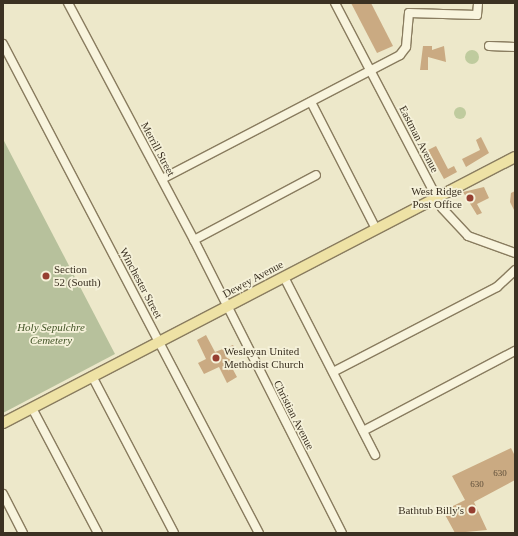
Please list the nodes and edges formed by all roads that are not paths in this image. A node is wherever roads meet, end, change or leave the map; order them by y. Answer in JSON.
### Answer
{"nodes":[{"id":1,"x":68,"y":3,"type":"edge"},
{"id":2,"x":335,"y":3,"type":"edge"},
{"id":3,"x":478,"y":3,"type":"edge"},
{"id":4,"x":3,"y":44,"type":"edge"},
{"id":5,"x":489,"y":46,"type":"dead end"},
{"id":6,"x":515,"y":47,"type":"edge"},
{"id":7,"x":371,"y":70,"type":"junction"},
{"id":8,"x":311,"y":102,"type":"junction"},
{"id":9,"x":515,"y":157,"type":"edge"},
{"id":10,"x":316,"y":175,"type":"dead end"},
{"id":11,"x":162,"y":179,"type":"junction"},
{"id":12,"x":437,"y":198,"type":"junction"},
{"id":13,"x":376,"y":229,"type":"junction"},
{"id":14,"x":194,"y":240,"type":"junction"},
{"id":15,"x":515,"y":253,"type":"edge"},
{"id":16,"x":515,"y":270,"type":"edge"},
{"id":17,"x":284,"y":277,"type":"junction"},
{"id":18,"x":227,"y":307,"type":"junction"},
{"id":19,"x":159,"y":341,"type":"junction"},
{"id":20,"x":515,"y":351,"type":"edge"},
{"id":21,"x":333,"y":372,"type":"junction"},
{"id":22,"x":92,"y":376,"type":"junction"},
{"id":23,"x":32,"y":408,"type":"junction"},
{"id":24,"x":3,"y":423,"type":"edge"},
{"id":25,"x":363,"y":431,"type":"junction"},
{"id":26,"x":375,"y":455,"type":"dead end"},
{"id":27,"x":3,"y":494,"type":"edge"},
{"id":28,"x":23,"y":533,"type":"edge"},
{"id":29,"x":98,"y":533,"type":"edge"},
{"id":30,"x":174,"y":533,"type":"edge"},
{"id":31,"x":259,"y":533,"type":"edge"},
{"id":32,"x":342,"y":533,"type":"edge"}],
"edges":[{"from":1,"to":11,"type":"street","name":"Merrill Street"},
{"from":2,"to":7,"type":"street","name":"Eastman Avenue"},
{"from":3,"to":7,"type":"street"},
{"from":4,"to":19,"type":"street","name":"Winchester Street"},
{"from":5,"to":6,"type":"street"},
{"from":7,"to":8,"type":"street"},
{"from":7,"to":12,"type":"street","name":"Eastman Avenue"},
{"from":8,"to":11,"type":"street"},
{"from":8,"to":13,"type":"street"},
{"from":9,"to":12,"type":"main road","name":"Dewey Avenue"},
{"from":10,"to":14,"type":"street"},
{"from":11,"to":14,"type":"street","name":"Merrill Street"},
{"from":12,"to":13,"type":"main road","name":"Dewey Avenue"},
{"from":12,"to":15,"type":"street","name":"Eastman Avenue"},
{"from":13,"to":17,"type":"main road","name":"Dewey Avenue"},
{"from":14,"to":18,"type":"street","name":"Merrill Street"},
{"from":16,"to":21,"type":"street"},
{"from":17,"to":18,"type":"main road","name":"Dewey Avenue"},
{"from":17,"to":21,"type":"street"},
{"from":18,"to":19,"type":"main road","name":"Dewey Avenue"},
{"from":18,"to":32,"type":"street","name":"Christian Avenue"},
{"from":19,"to":22,"type":"main road","name":"Dewey Avenue"},
{"from":19,"to":31,"type":"street","name":"Winchester Street"},
{"from":20,"to":25,"type":"street"},
{"from":21,"to":25,"type":"street"},
{"from":22,"to":23,"type":"main road","name":"Dewey Avenue"},
{"from":22,"to":30,"type":"street"},
{"from":23,"to":24,"type":"main road","name":"Dewey Avenue"},
{"from":23,"to":29,"type":"street"},
{"from":25,"to":26,"type":"street"},
{"from":27,"to":28,"type":"street"}]}
